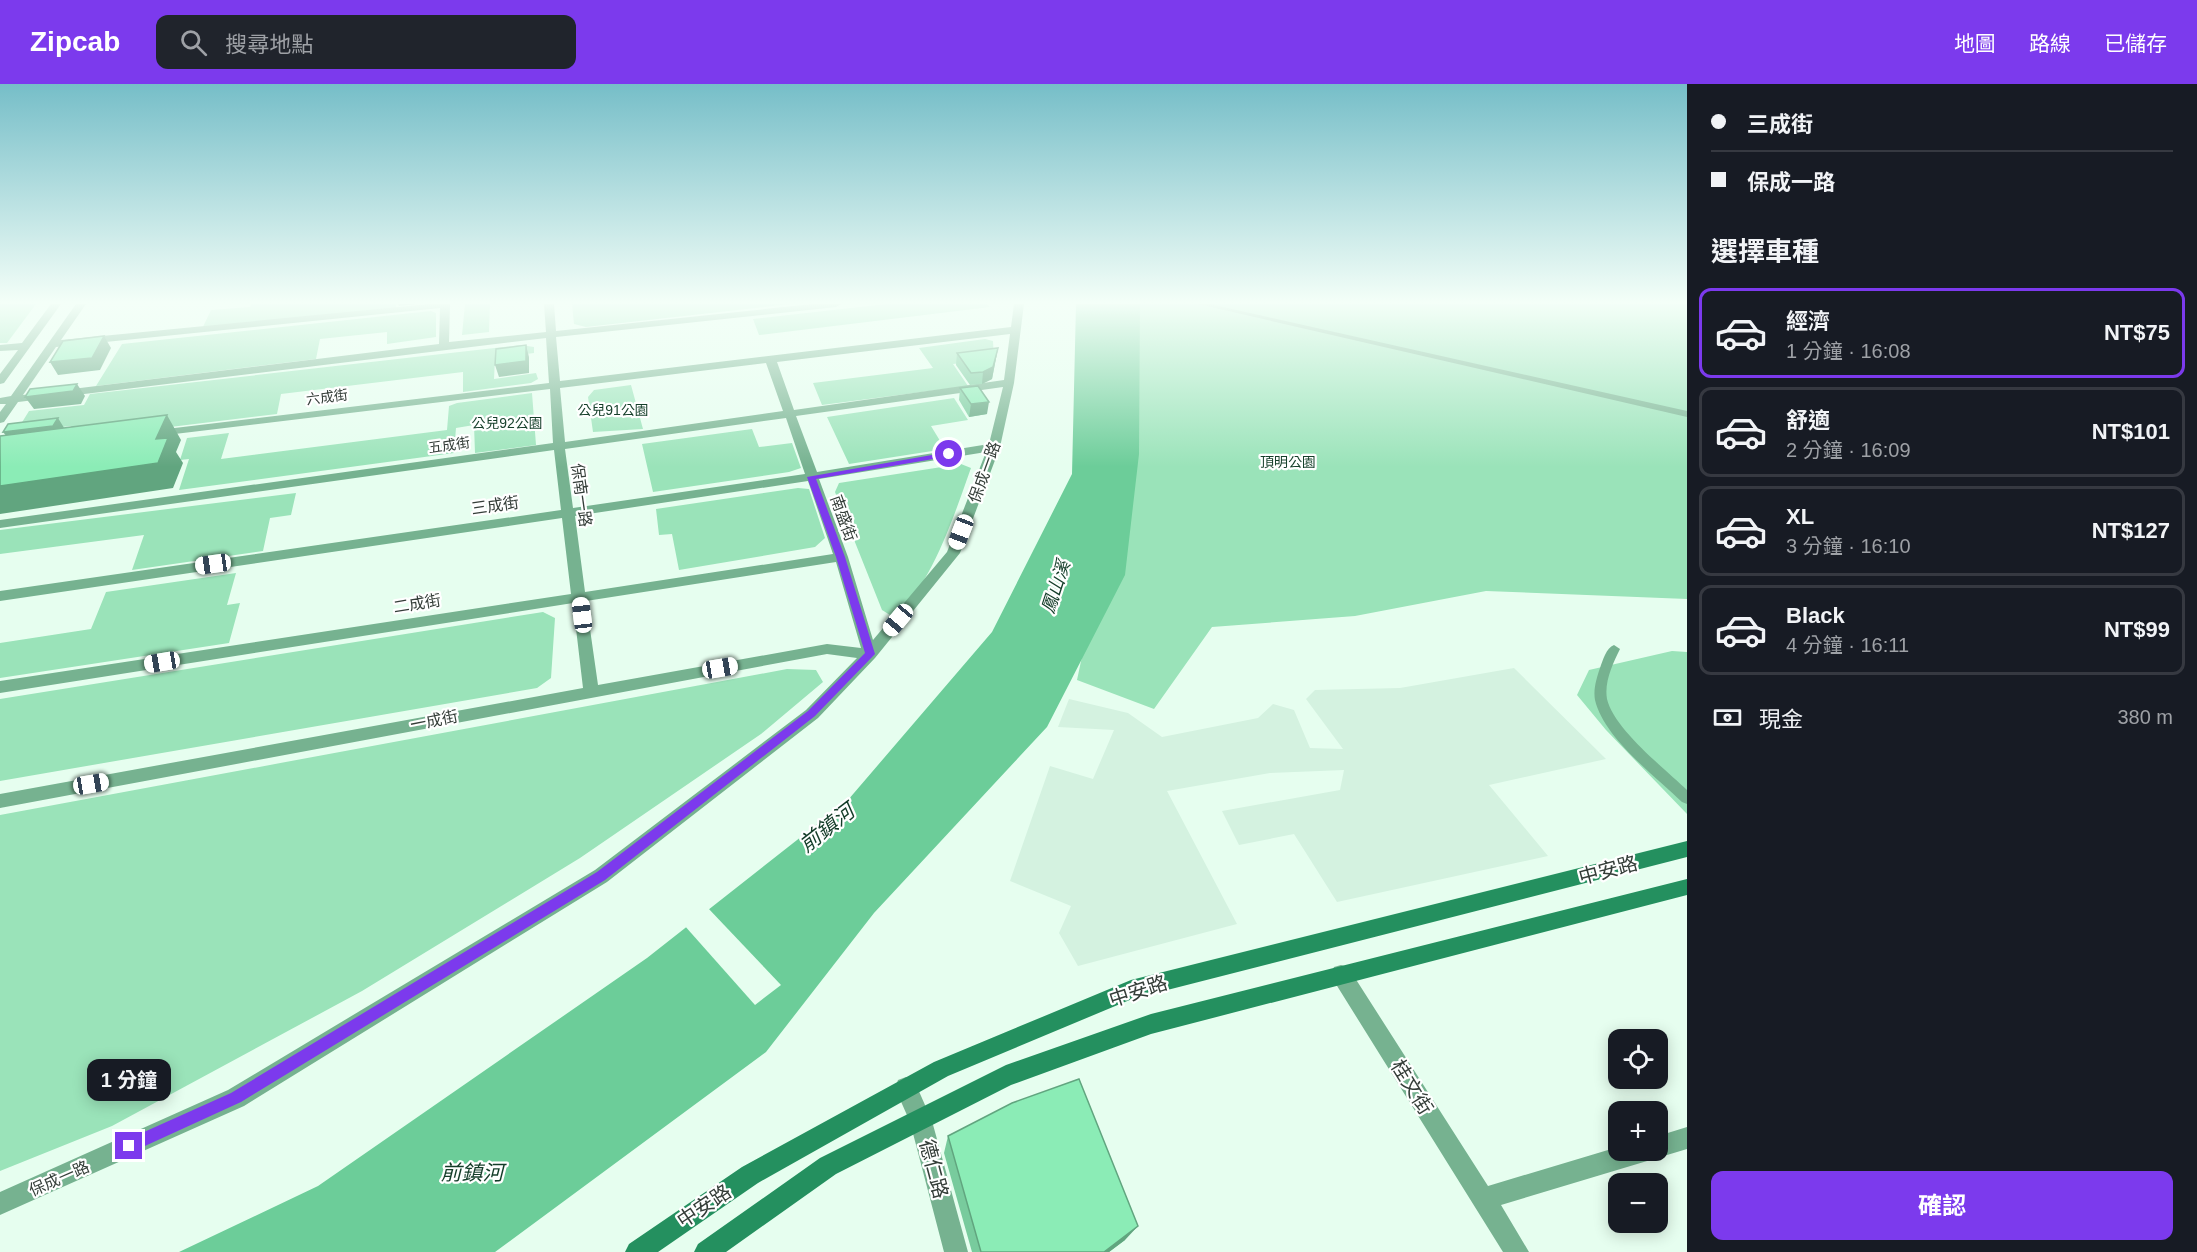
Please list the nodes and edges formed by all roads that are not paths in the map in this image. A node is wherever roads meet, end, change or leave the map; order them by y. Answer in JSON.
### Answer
{"nodes":[{"id":1,"x":17,"y":359,"type":"edge"},
{"id":2,"x":44,"y":359,"type":"edge"},
{"id":3,"x":344,"y":359,"type":"edge"},
{"id":4,"x":552,"y":359,"type":"edge"},
{"id":5,"x":791,"y":359,"type":"edge"},
{"id":6,"x":1012,"y":359,"type":"edge"},
{"id":7,"x":1442,"y":359,"type":"edge"},
{"id":8,"x":771,"y":361,"type":"junction"},
{"id":9,"x":0,"y":381,"type":"edge"},
{"id":10,"x":1009,"y":382,"type":"junction"},
{"id":11,"x":554,"y":386,"type":"junction"},
{"id":12,"x":14,"y":400,"type":"junction"},
{"id":13,"x":0,"y":401,"type":"edge"},
{"id":14,"x":1687,"y":414,"type":"edge"},
{"id":15,"x":790,"y":415,"type":"junction"},
{"id":16,"x":0,"y":420,"type":"edge"},
{"id":17,"x":141,"y":435,"type":"edge"},
{"id":18,"x":559,"y":445,"type":"junction"},
{"id":19,"x":994,"y":447,"type":"junction"},
{"id":20,"x":811,"y":477,"type":"junction"},
{"id":21,"x":568,"y":511,"type":"junction"},
{"id":22,"x":0,"y":524,"type":"edge"},
{"id":23,"x":841,"y":557,"type":"junction"},
{"id":24,"x":0,"y":596,"type":"edge"},
{"id":25,"x":579,"y":596,"type":"junction"},
{"id":26,"x":1614,"y":649,"type":"dead end"},
{"id":27,"x":870,"y":654,"type":"junction"},
{"id":28,"x":0,"y":687,"type":"edge"},
{"id":29,"x":591,"y":691,"type":"junction"},
{"id":30,"x":1687,"y":798,"type":"edge"},
{"id":31,"x":0,"y":801,"type":"edge"},
{"id":32,"x":1687,"y":849,"type":"edge"},
{"id":33,"x":1687,"y":887,"type":"edge"},
{"id":34,"x":1341,"y":974,"type":"junction"},
{"id":35,"x":906,"y":1088,"type":"junction"},
{"id":36,"x":921,"y":1121,"type":"junction"},
{"id":37,"x":1687,"y":1138,"type":"edge"},
{"id":38,"x":1668,"y":1144,"type":"edge"},
{"id":39,"x":1610,"y":1161,"type":"edge"},
{"id":40,"x":1483,"y":1199,"type":"junction"},
{"id":41,"x":0,"y":1204,"type":"edge"},
{"id":42,"x":637,"y":1252,"type":"edge"},
{"id":43,"x":706,"y":1252,"type":"edge"},
{"id":44,"x":957,"y":1252,"type":"edge"},
{"id":45,"x":1516,"y":1252,"type":"edge"}],
"edges":[{"from":1,"to":9,"type":"street"},
{"from":2,"to":12,"type":"street"},
{"from":3,"to":12,"type":"street"},
{"from":4,"to":11,"type":"street","name":"保南一路"},
{"from":5,"to":8,"type":"street","name":"六成街"},
{"from":6,"to":10,"type":"street","name":"保成一路"},
{"from":7,"to":14,"type":"lane"},
{"from":8,"to":11,"type":"street","name":"六成街"},
{"from":8,"to":15,"type":"street","name":"南盛街"},
{"from":10,"to":15,"type":"street","name":"五成街"},
{"from":10,"to":19,"type":"street","name":"保成一路"},
{"from":11,"to":17,"type":"street","name":"六成街"},
{"from":11,"to":18,"type":"street","name":"保南一路"},
{"from":12,"to":13,"type":"street"},
{"from":12,"to":16,"type":"street"},
{"from":15,"to":18,"type":"street","name":"五成街"},
{"from":15,"to":20,"type":"street","name":"南盛街"},
{"from":18,"to":21,"type":"street","name":"保南一路"},
{"from":18,"to":22,"type":"street","name":"五成街"},
{"from":19,"to":20,"type":"street","name":"三成街"},
{"from":19,"to":27,"type":"street","name":"保成一路"},
{"from":20,"to":21,"type":"street","name":"三成街"},
{"from":20,"to":23,"type":"street","name":"南盛街"},
{"from":21,"to":24,"type":"street","name":"三成街"},
{"from":21,"to":25,"type":"street","name":"保南一路"},
{"from":23,"to":25,"type":"street","name":"二成街"},
{"from":23,"to":27,"type":"street","name":"南盛街"},
{"from":25,"to":28,"type":"street","name":"二成街"},
{"from":25,"to":29,"type":"street","name":"保南一路"},
{"from":26,"to":30,"type":"lane"},
{"from":27,"to":29,"type":"street","name":"一成街"},
{"from":27,"to":41,"type":"street","name":"保成一路"},
{"from":29,"to":31,"type":"street","name":"一成街"},
{"from":32,"to":35,"type":"street","name":"中安路"},
{"from":33,"to":34,"type":"street","name":"中安路"},
{"from":34,"to":36,"type":"street","name":"中安路"},
{"from":34,"to":40,"type":"street","name":"桂文街"},
{"from":35,"to":36,"type":"street","name":"德仁路"},
{"from":35,"to":42,"type":"street","name":"中安路"},
{"from":36,"to":43,"type":"street","name":"中安路"},
{"from":36,"to":44,"type":"street","name":"德仁路"},
{"from":37,"to":38,"type":"street"},
{"from":39,"to":40,"type":"street"},
{"from":40,"to":45,"type":"street","name":"桂文街"}]}
